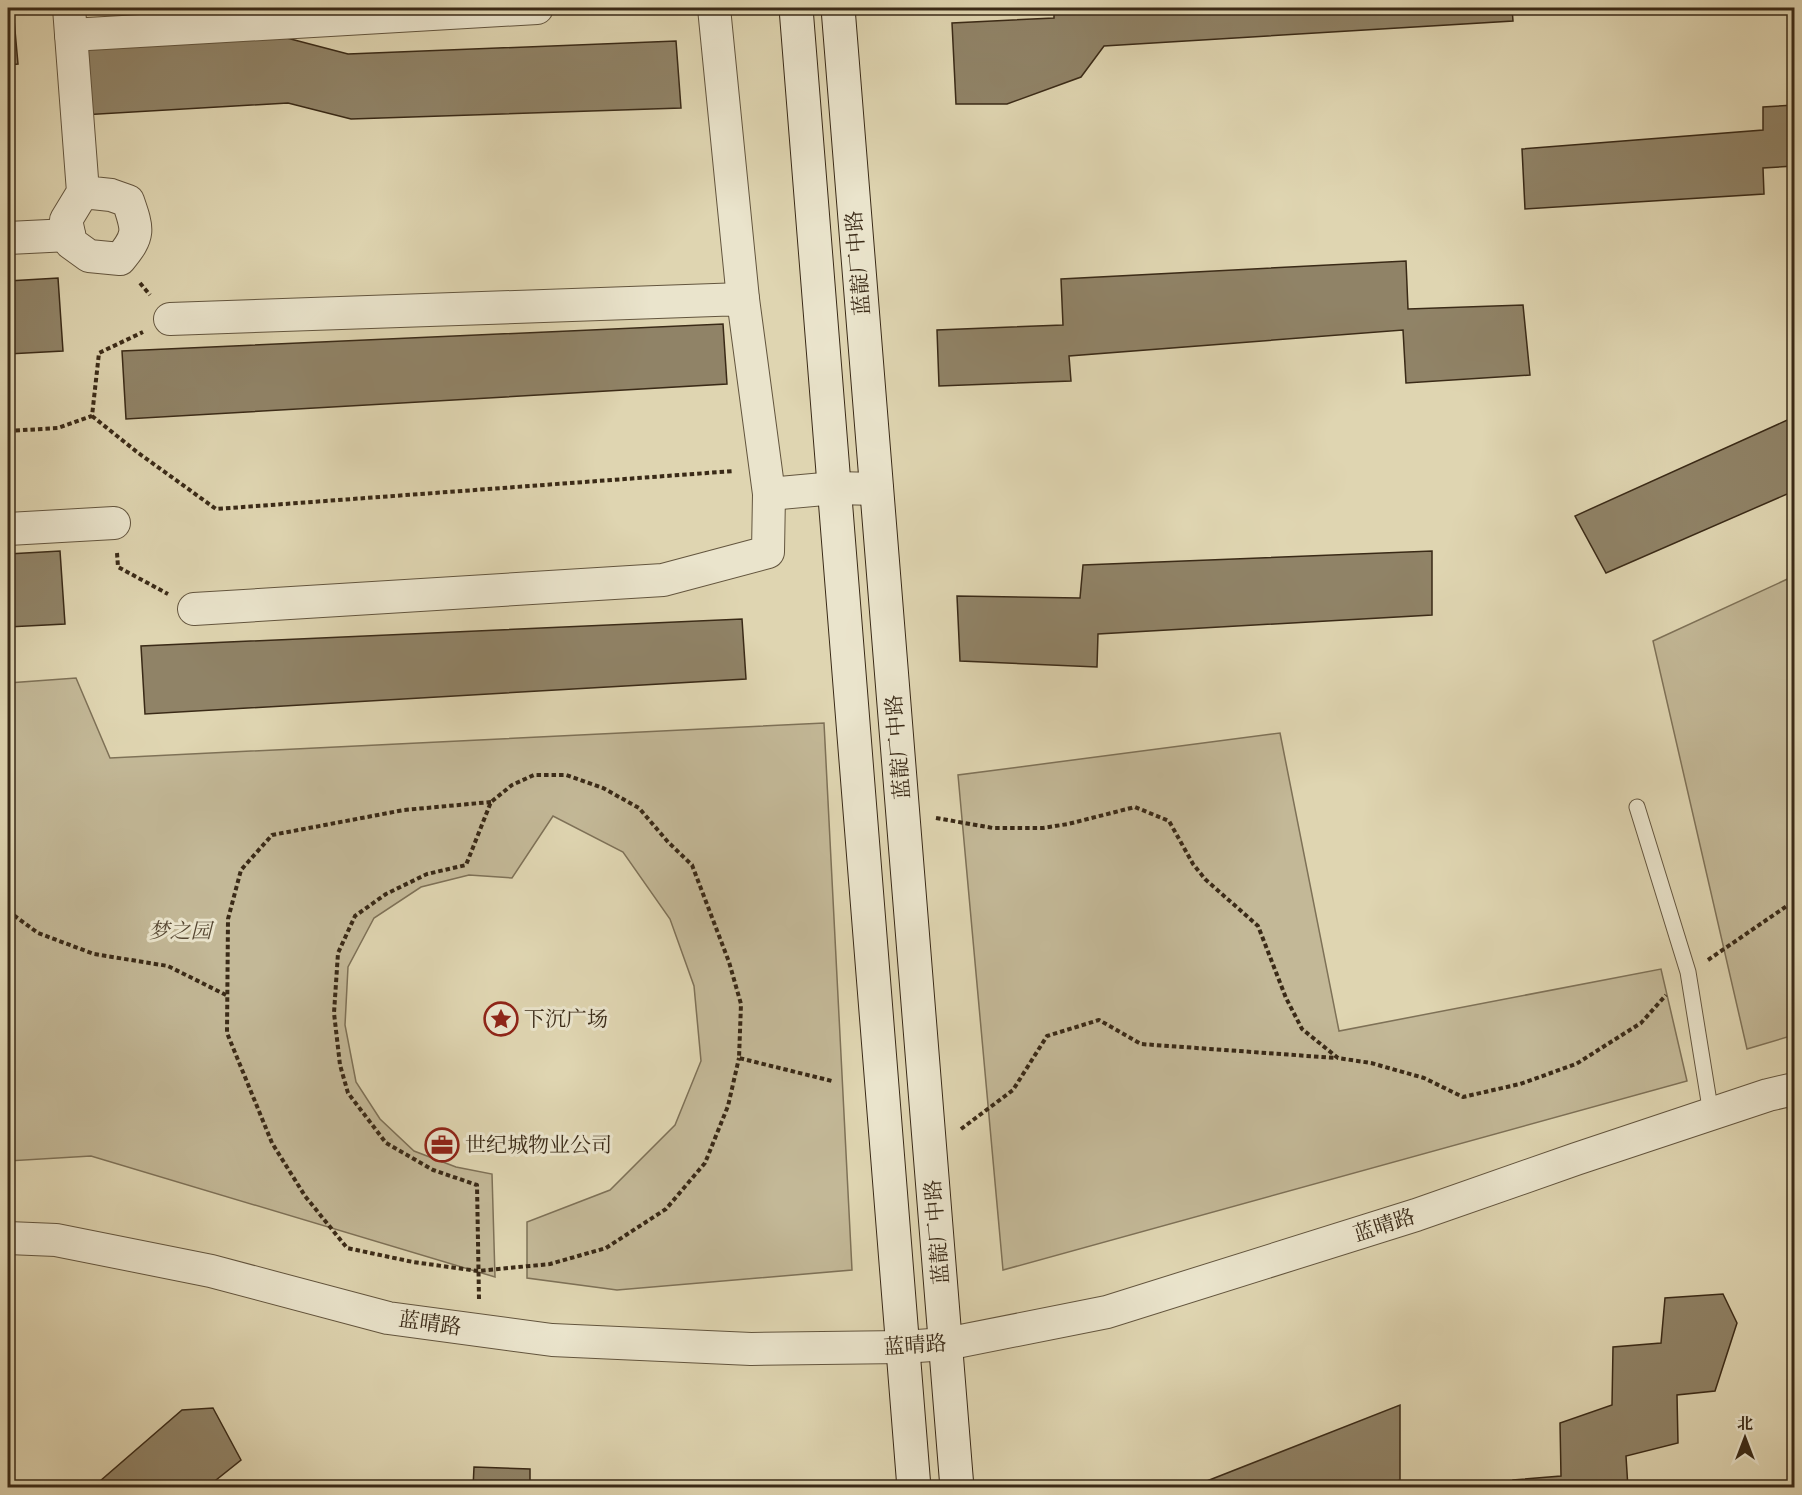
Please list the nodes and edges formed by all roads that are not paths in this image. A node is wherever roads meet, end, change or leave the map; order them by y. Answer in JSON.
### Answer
{"nodes":[{"id":1,"x":537,"y":8,"type":"edge"},
{"id":2,"x":714,"y":8,"type":"edge"},
{"id":3,"x":796,"y":8,"type":"edge"},
{"id":4,"x":838,"y":8,"type":"edge"},
{"id":5,"x":70,"y":21,"type":"edge"},
{"id":6,"x":83,"y":192,"type":"junction"},
{"id":7,"x":69,"y":235,"type":"junction"},
{"id":8,"x":8,"y":238,"type":"edge"},
{"id":9,"x":743,"y":299,"type":"junction"},
{"id":10,"x":170,"y":319,"type":"road end"},
{"id":11,"x":768,"y":481,"type":"junction"},
{"id":12,"x":835,"y":488,"type":"junction"},
{"id":13,"x":877,"y":489,"type":"junction"},
{"id":14,"x":114,"y":523,"type":"road end"},
{"id":15,"x":8,"y":529,"type":"edge"},
{"id":16,"x":194,"y":609,"type":"road end"},
{"id":17,"x":1637,"y":807,"type":"dead end"},
{"id":18,"x":1794,"y":1089,"type":"edge"},
{"id":19,"x":1711,"y":1114,"type":"junction"},
{"id":20,"x":8,"y":1239,"type":"edge"},
{"id":21,"x":946,"y":1344,"type":"junction"},
{"id":22,"x":903,"y":1347,"type":"junction"},
{"id":23,"x":914,"y":1488,"type":"edge"},
{"id":24,"x":957,"y":1488,"type":"edge"}],
"edges":[{"from":1,"to":5,"type":"street"},
{"from":2,"to":9,"type":"street"},
{"from":3,"to":12,"type":"street","name":"蓝靛厂中路"},
{"from":4,"to":13,"type":"street","name":"蓝靛厂中路"},
{"from":5,"to":6,"type":"street"},
{"from":6,"to":7,"type":"street"},
{"from":6,"to":7,"type":"street"},
{"from":7,"to":8,"type":"street"},
{"from":9,"to":10,"type":"street"},
{"from":9,"to":11,"type":"street"},
{"from":11,"to":12,"type":"street"},
{"from":11,"to":16,"type":"street"},
{"from":12,"to":13,"type":"street"},
{"from":12,"to":22,"type":"street","name":"蓝靛厂中路"},
{"from":13,"to":21,"type":"street","name":"蓝靛厂中路"},
{"from":14,"to":15,"type":"street"},
{"from":17,"to":19,"type":"lane"},
{"from":18,"to":19,"type":"street","name":"蓝晴路"},
{"from":19,"to":21,"type":"street","name":"蓝晴路"},
{"from":20,"to":22,"type":"street","name":"蓝晴路"},
{"from":21,"to":22,"type":"street","name":"蓝晴路"},
{"from":21,"to":24,"type":"street","name":"蓝靛厂中路"},
{"from":22,"to":23,"type":"street","name":"蓝靛厂中路"}]}
